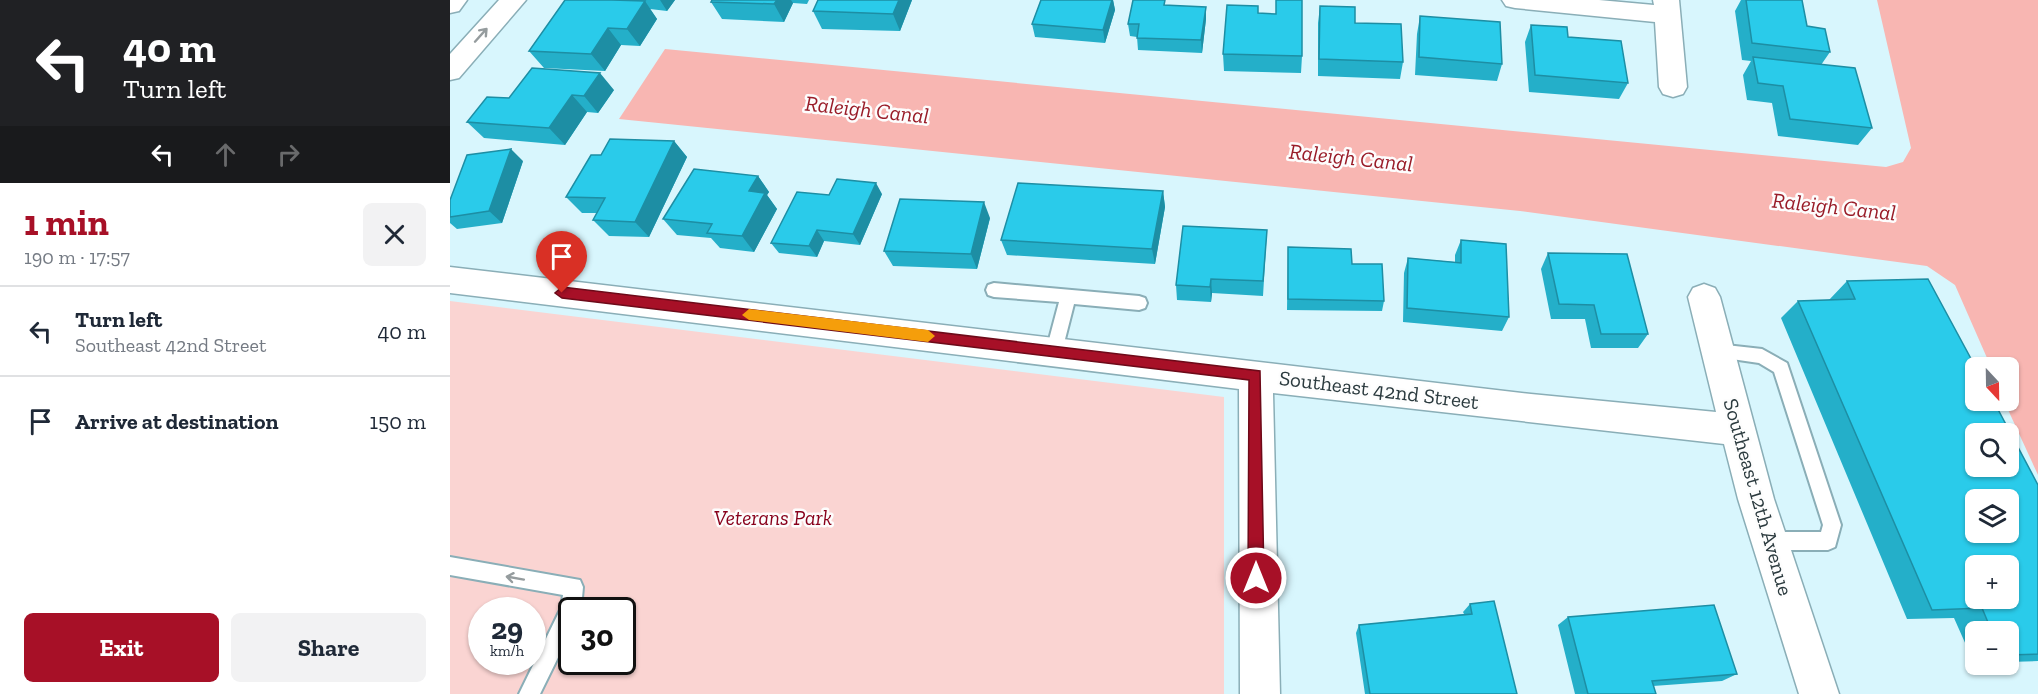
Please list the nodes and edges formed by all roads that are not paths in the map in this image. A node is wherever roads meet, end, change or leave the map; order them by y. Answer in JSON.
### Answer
{"nodes":[{"id":1,"x":454,"y":0,"type":"edge"},
{"id":2,"x":513,"y":0,"type":"edge"},
{"id":3,"x":1515,"y":0,"type":"edge"},
{"id":4,"x":450,"y":5,"type":"edge"},
{"id":5,"x":1666,"y":7,"type":"edge"},
{"id":6,"x":450,"y":71,"type":"edge"},
{"id":7,"x":1674,"y":87,"type":"dead end"},
{"id":8,"x":450,"y":280,"type":"edge"},
{"id":9,"x":994,"y":290,"type":"dead end"},
{"id":10,"x":1068,"y":297,"type":"junction"},
{"id":11,"x":1704,"y":297,"type":"dead end"},
{"id":12,"x":1139,"y":303,"type":"dead end"},
{"id":13,"x":1054,"y":351,"type":"junction"},
{"id":14,"x":1717,"y":351,"type":"junction"},
{"id":15,"x":1256,"y":375,"type":"junction"},
{"id":16,"x":1737,"y":430,"type":"junction"},
{"id":17,"x":1769,"y":541,"type":"junction"},
{"id":18,"x":450,"y":566,"type":"edge"},
{"id":19,"x":529,"y":694,"type":"edge"},
{"id":20,"x":1260,"y":694,"type":"edge"},
{"id":21,"x":1819,"y":694,"type":"edge"}],
"edges":[{"from":1,"to":4,"type":"street"},
{"from":6,"to":2,"type":"street","one_way":true},
{"from":3,"to":5,"type":"street"},
{"from":5,"to":7,"type":"street"},
{"from":8,"to":13,"type":"street","name":"Southeast 42nd Street"},
{"from":9,"to":10,"type":"lane"},
{"from":10,"to":12,"type":"lane"},
{"from":10,"to":13,"type":"lane"},
{"from":11,"to":14,"type":"street","name":"Southeast 12th Avenue"},
{"from":13,"to":15,"type":"street","name":"Southeast 42nd Street"},
{"from":14,"to":16,"type":"street","name":"Southeast 12th Avenue"},
{"from":14,"to":17,"type":"lane"},
{"from":15,"to":16,"type":"street","name":"Southeast 42nd Street"},
{"from":15,"to":20,"type":"street"},
{"from":16,"to":17,"type":"street","name":"Southeast 12th Avenue"},
{"from":17,"to":21,"type":"street","name":"Southeast 12th Avenue"},
{"from":19,"to":18,"type":"lane","one_way":true}]}
